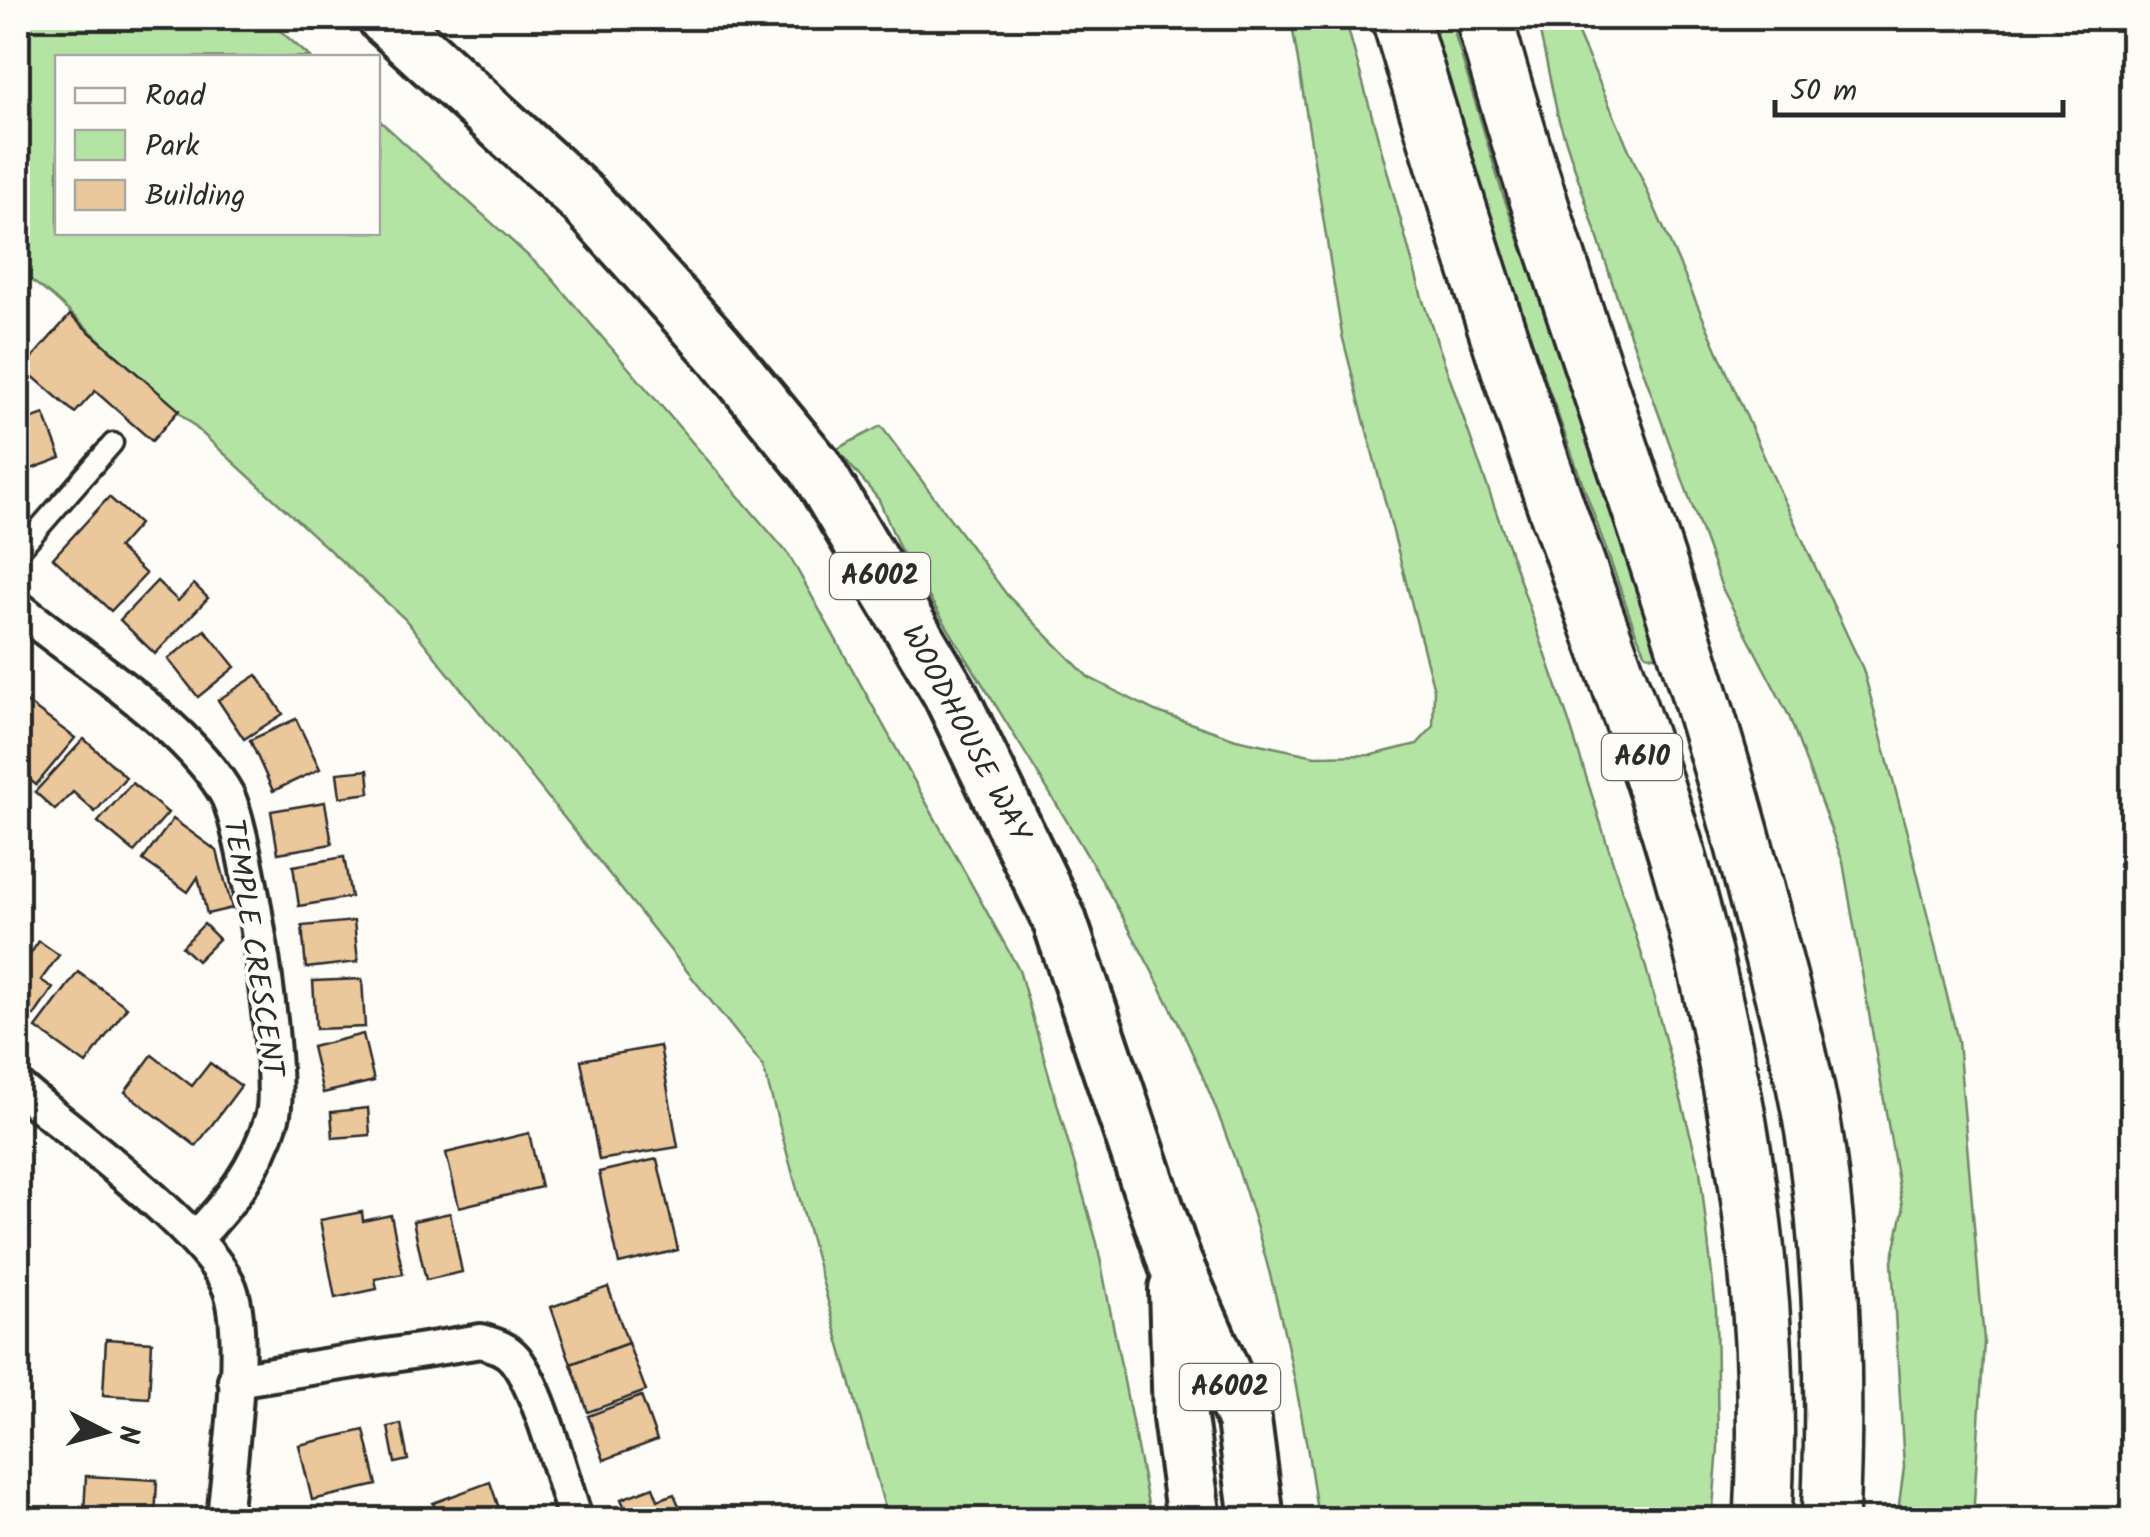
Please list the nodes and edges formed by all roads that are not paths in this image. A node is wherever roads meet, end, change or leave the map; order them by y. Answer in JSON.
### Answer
{"nodes":[{"id":1,"x":385,"y":18,"type":"edge"},
{"id":2,"x":1400,"y":18,"type":"edge"},
{"id":3,"x":1484,"y":18,"type":"edge"},
{"id":4,"x":113,"y":443,"type":"dead end"},
{"id":5,"x":18,"y":552,"type":"edge"},
{"id":6,"x":18,"y":608,"type":"edge"},
{"id":7,"x":18,"y":1088,"type":"edge"},
{"id":8,"x":195,"y":1239,"type":"junction"},
{"id":9,"x":1175,"y":1263,"type":"junction"},
{"id":10,"x":235,"y":1380,"type":"junction"},
{"id":11,"x":224,"y":1520,"type":"edge"},
{"id":12,"x":576,"y":1520,"type":"edge"},
{"id":13,"x":1194,"y":1520,"type":"edge"},
{"id":14,"x":1257,"y":1520,"type":"edge"},
{"id":15,"x":1763,"y":1520,"type":"edge"},
{"id":16,"x":1830,"y":1520,"type":"edge"}],
"edges":[{"from":1,"to":9,"type":"main road","name":"WOODHOUSE WAY","number":"A6002"},
{"from":2,"to":15,"type":"highway","number":"A610"},
{"from":3,"to":16,"type":"highway","number":"A610"},
{"from":4,"to":5,"type":"lane"},
{"from":6,"to":8,"type":"street","name":"TEMPLE CRESCENT"},
{"from":7,"to":8,"type":"street"},
{"from":8,"to":10,"type":"street"},
{"from":9,"to":13,"type":"main road","name":"WOODHOUSE WAY","number":"A6002"},
{"from":9,"to":14,"type":"main road","name":"WOODHOUSE WAY","number":"A6002"},
{"from":10,"to":11,"type":"street"},
{"from":10,"to":12,"type":"street"}]}
